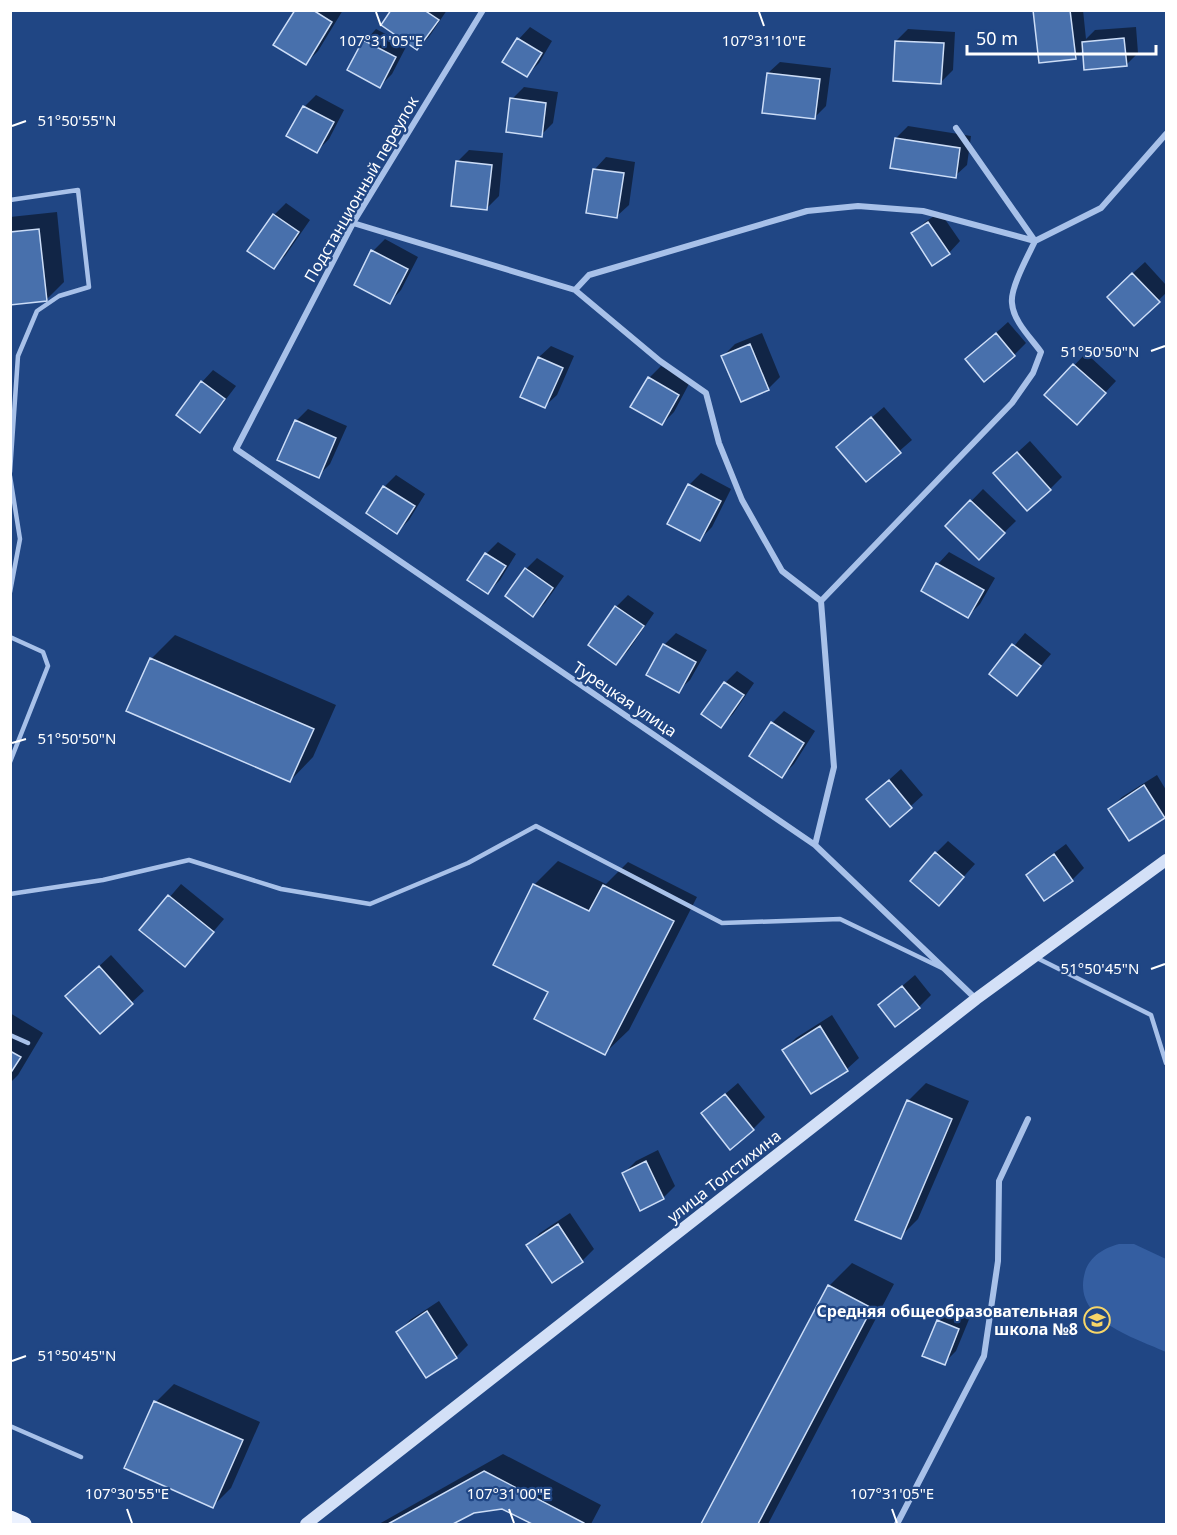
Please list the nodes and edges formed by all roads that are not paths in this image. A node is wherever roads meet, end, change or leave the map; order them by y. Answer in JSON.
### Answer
{"nodes":[{"id":1,"x":483,"y":10,"type":"edge"},
{"id":2,"x":956,"y":128,"type":"dead end"},
{"id":3,"x":1167,"y":134,"type":"edge"},
{"id":4,"x":10,"y":200,"type":"edge"},
{"id":5,"x":353,"y":223,"type":"junction"},
{"id":6,"x":1035,"y":241,"type":"junction"},
{"id":7,"x":575,"y":290,"type":"junction"},
{"id":8,"x":236,"y":449,"type":"joint"},
{"id":9,"x":10,"y":474,"type":"edge"},
{"id":10,"x":10,"y":592,"type":"edge"},
{"id":11,"x":821,"y":601,"type":"junction"},
{"id":12,"x":10,"y":637,"type":"edge"},
{"id":13,"x":10,"y":762,"type":"edge"},
{"id":14,"x":815,"y":845,"type":"junction"},
{"id":15,"x":1167,"y":860,"type":"edge"},
{"id":16,"x":10,"y":894,"type":"edge"},
{"id":17,"x":1034,"y":957,"type":"junction"},
{"id":18,"x":946,"y":970,"type":"junction"},
{"id":19,"x":976,"y":999,"type":"junction"},
{"id":20,"x":10,"y":1035,"type":"edge"},
{"id":21,"x":28,"y":1043,"type":"dead end"},
{"id":22,"x":1167,"y":1063,"type":"edge"},
{"id":23,"x":1028,"y":1119,"type":"dead end"},
{"id":24,"x":10,"y":1426,"type":"edge"},
{"id":25,"x":81,"y":1457,"type":"dead end"},
{"id":26,"x":10,"y":1518,"type":"edge"},
{"id":27,"x":24,"y":1524,"type":"edge"},
{"id":28,"x":306,"y":1524,"type":"edge"},
{"id":29,"x":897,"y":1524,"type":"edge"}],
"edges":[{"from":1,"to":5,"type":"street","name":"Подстанционный переулок"},
{"from":2,"to":6,"type":"street"},
{"from":3,"to":6,"type":"street"},
{"from":4,"to":9,"type":"lane"},
{"from":5,"to":7,"type":"street"},
{"from":5,"to":8,"type":"street","name":"Подстанционный переулок"},
{"from":6,"to":7,"type":"street"},
{"from":6,"to":11,"type":"street"},
{"from":7,"to":11,"type":"street"},
{"from":8,"to":14,"type":"street","name":"Турецкая улица"},
{"from":9,"to":10,"type":"lane"},
{"from":11,"to":14,"type":"street"},
{"from":12,"to":13,"type":"lane"},
{"from":14,"to":18,"type":"street","name":"Турецкая улица"},
{"from":15,"to":17,"type":"street","name":"улица Толстихина"},
{"from":16,"to":18,"type":"lane"},
{"from":17,"to":19,"type":"street","name":"улица Толстихина"},
{"from":17,"to":22,"type":"lane"},
{"from":18,"to":19,"type":"street","name":"Турецкая улица"},
{"from":19,"to":28,"type":"street","name":"улица Толстихина"},
{"from":20,"to":21,"type":"lane"},
{"from":23,"to":29,"type":"street"},
{"from":24,"to":25,"type":"lane"},
{"from":26,"to":27,"type":"main road"}]}
